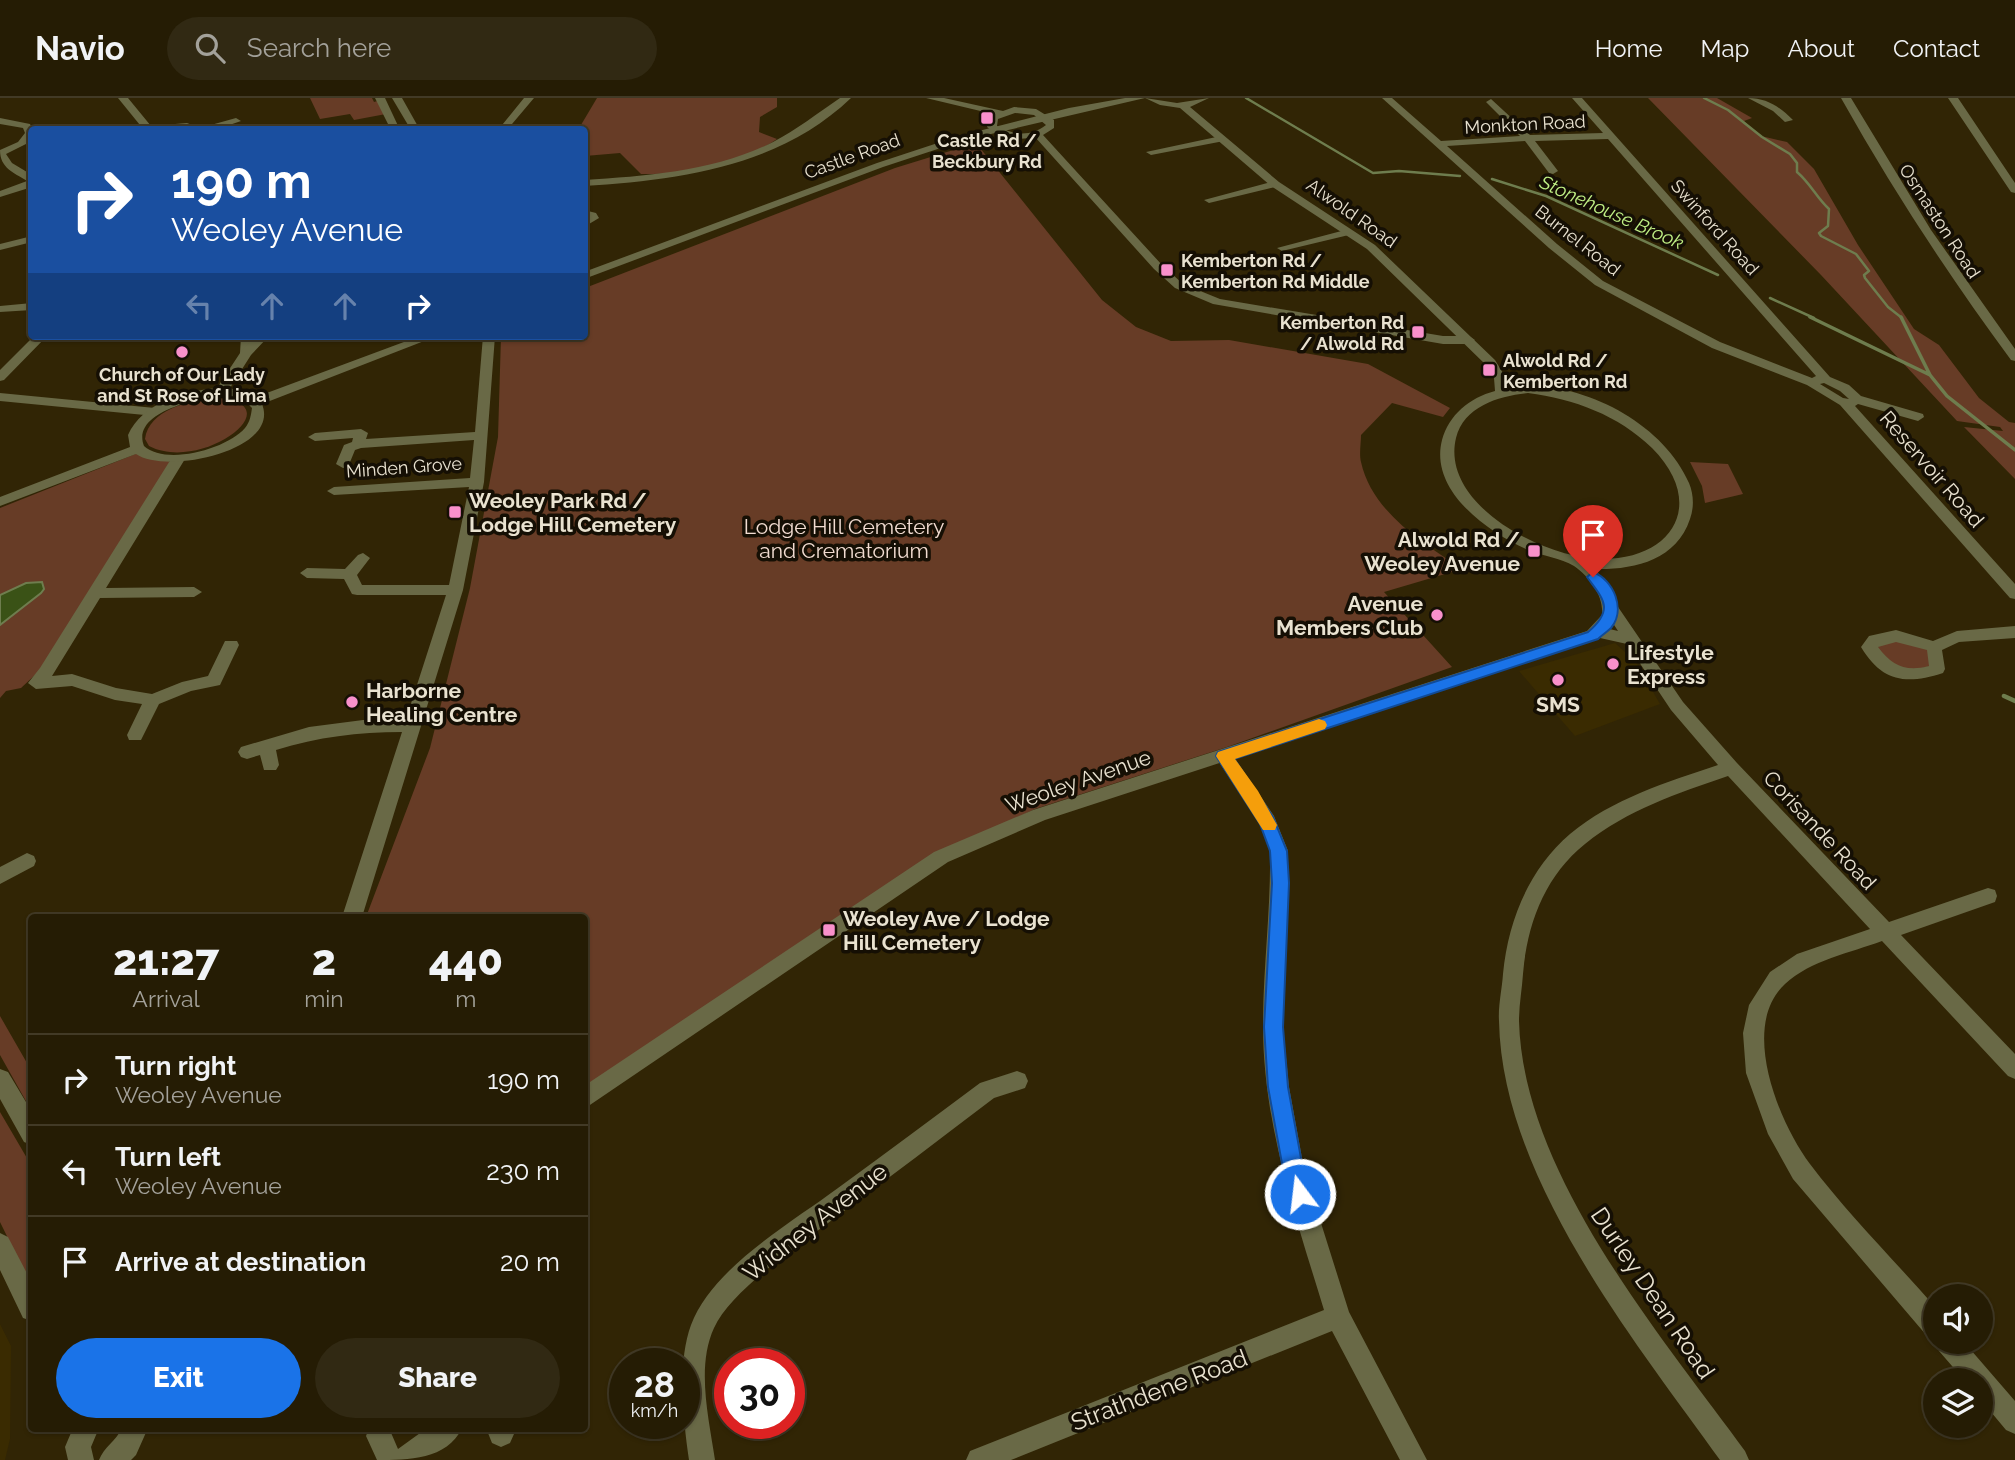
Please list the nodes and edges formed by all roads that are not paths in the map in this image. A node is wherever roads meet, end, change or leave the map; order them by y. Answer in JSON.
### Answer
{"nodes":[{"id":1,"x":123,"y":98,"type":"edge"},
{"id":2,"x":395,"y":98,"type":"edge"},
{"id":3,"x":529,"y":98,"type":"edge"},
{"id":4,"x":846,"y":98,"type":"edge"},
{"id":5,"x":931,"y":98,"type":"edge"},
{"id":6,"x":1007,"y":98,"type":"edge"},
{"id":7,"x":1140,"y":98,"type":"edge"},
{"id":8,"x":1150,"y":98,"type":"edge"},
{"id":9,"x":1204,"y":98,"type":"edge"},
{"id":10,"x":1387,"y":98,"type":"edge"},
{"id":11,"x":1577,"y":98,"type":"edge"},
{"id":12,"x":1753,"y":98,"type":"edge"},
{"id":13,"x":1846,"y":98,"type":"edge"},
{"id":14,"x":1953,"y":98,"type":"edge"},
{"id":15,"x":381,"y":99,"type":"edge"},
{"id":16,"x":1491,"y":102,"type":"dead end"},
{"id":17,"x":1182,"y":105,"type":"junction"},
{"id":18,"x":1014,"y":110,"type":"junction"},
{"id":19,"x":1001,"y":113,"type":"junction"},
{"id":20,"x":1046,"y":116,"type":"junction"},
{"id":21,"x":1788,"y":120,"type":"dead end"},
{"id":22,"x":0,"y":121,"type":"edge"},
{"id":23,"x":236,"y":121,"type":"dead end"},
{"id":24,"x":146,"y":126,"type":"edge"},
{"id":25,"x":216,"y":126,"type":"edge"},
{"id":26,"x":394,"y":126,"type":"edge"},
{"id":27,"x":413,"y":126,"type":"edge"},
{"id":28,"x":505,"y":126,"type":"edge"},
{"id":29,"x":28,"y":128,"type":"edge"},
{"id":30,"x":995,"y":129,"type":"junction"},
{"id":31,"x":1037,"y":134,"type":"junction"},
{"id":32,"x":1611,"y":136,"type":"junction"},
{"id":33,"x":28,"y":137,"type":"edge"},
{"id":34,"x":1528,"y":138,"type":"junction"},
{"id":35,"x":1222,"y":139,"type":"junction"},
{"id":36,"x":1441,"y":144,"type":"junction"},
{"id":37,"x":1151,"y":152,"type":"dead end"},
{"id":38,"x":0,"y":153,"type":"edge"},
{"id":39,"x":1553,"y":171,"type":"dead end"},
{"id":40,"x":28,"y":179,"type":"edge"},
{"id":41,"x":588,"y":183,"type":"edge"},
{"id":42,"x":28,"y":184,"type":"edge"},
{"id":43,"x":1275,"y":184,"type":"junction"},
{"id":44,"x":2015,"y":190,"type":"edge"},
{"id":45,"x":0,"y":194,"type":"edge"},
{"id":46,"x":1209,"y":200,"type":"dead end"},
{"id":47,"x":1349,"y":232,"type":"junction"},
{"id":48,"x":28,"y":240,"type":"edge"},
{"id":49,"x":0,"y":247,"type":"edge"},
{"id":50,"x":1282,"y":248,"type":"dead end"},
{"id":51,"x":588,"y":274,"type":"edge"},
{"id":52,"x":28,"y":306,"type":"edge"},
{"id":53,"x":0,"y":309,"type":"edge"},
{"id":54,"x":37,"y":340,"type":"edge"},
{"id":55,"x":247,"y":340,"type":"edge"},
{"id":56,"x":259,"y":340,"type":"edge"},
{"id":57,"x":420,"y":340,"type":"edge"},
{"id":58,"x":489,"y":340,"type":"edge"},
{"id":59,"x":1469,"y":340,"type":"junction"},
{"id":60,"x":246,"y":353,"type":"junction"},
{"id":61,"x":2015,"y":357,"type":"edge"},
{"id":62,"x":1491,"y":363,"type":"junction"},
{"id":63,"x":0,"y":377,"type":"edge"},
{"id":64,"x":1819,"y":381,"type":"junction"},
{"id":65,"x":1544,"y":391,"type":"junction"},
{"id":66,"x":220,"y":392,"type":"junction"},
{"id":67,"x":1501,"y":392,"type":"junction"},
{"id":68,"x":0,"y":397,"type":"edge"},
{"id":69,"x":1851,"y":401,"type":"junction"},
{"id":70,"x":256,"y":402,"type":"junction"},
{"id":71,"x":155,"y":412,"type":"junction"},
{"id":72,"x":1918,"y":417,"type":"dead end"},
{"id":73,"x":482,"y":435,"type":"junction"},
{"id":74,"x":315,"y":437,"type":"dead end"},
{"id":75,"x":358,"y":444,"type":"junction"},
{"id":76,"x":137,"y":449,"type":"junction"},
{"id":77,"x":178,"y":459,"type":"junction"},
{"id":78,"x":343,"y":464,"type":"dead end"},
{"id":79,"x":477,"y":482,"type":"junction"},
{"id":80,"x":334,"y":491,"type":"dead end"},
{"id":81,"x":0,"y":502,"type":"edge"},
{"id":82,"x":363,"y":558,"type":"dead end"},
{"id":83,"x":1578,"y":562,"type":"junction"},
{"id":84,"x":1635,"y":562,"type":"junction"},
{"id":85,"x":307,"y":573,"type":"dead end"},
{"id":86,"x":349,"y":573,"type":"junction"},
{"id":87,"x":455,"y":590,"type":"junction"},
{"id":88,"x":194,"y":592,"type":"dead end"},
{"id":89,"x":97,"y":593,"type":"junction"},
{"id":90,"x":2015,"y":594,"type":"edge"},
{"id":91,"x":1610,"y":600,"type":"junction"},
{"id":92,"x":1597,"y":632,"type":"junction"},
{"id":93,"x":2015,"y":632,"type":"edge"},
{"id":94,"x":1633,"y":640,"type":"junction"},
{"id":95,"x":231,"y":645,"type":"dead end"},
{"id":96,"x":1934,"y":647,"type":"dead end"},
{"id":97,"x":153,"y":700,"type":"junction"},
{"id":98,"x":413,"y":724,"type":"junction"},
{"id":99,"x":135,"y":735,"type":"dead end"},
{"id":100,"x":247,"y":752,"type":"dead end"},
{"id":101,"x":1224,"y":756,"type":"junction"},
{"id":102,"x":1731,"y":768,"type":"junction"},
{"id":103,"x":27,"y":861,"type":"dead end"},
{"id":104,"x":0,"y":876,"type":"edge"},
{"id":105,"x":1988,"y":896,"type":"dead end"},
{"id":106,"x":353,"y":914,"type":"edge"},
{"id":107,"x":1884,"y":931,"type":"junction"},
{"id":108,"x":2015,"y":1069,"type":"edge"},
{"id":109,"x":0,"y":1079,"type":"edge"},
{"id":110,"x":1017,"y":1081,"type":"dead end"},
{"id":111,"x":588,"y":1096,"type":"edge"},
{"id":112,"x":28,"y":1127,"type":"edge"},
{"id":113,"x":0,"y":1245,"type":"edge"},
{"id":114,"x":28,"y":1302,"type":"edge"},
{"id":115,"x":1923,"y":1312,"type":"edge"},
{"id":116,"x":1338,"y":1317,"type":"junction"},
{"id":117,"x":1958,"y":1354,"type":"edge"},
{"id":118,"x":2015,"y":1422,"type":"edge"},
{"id":119,"x":84,"y":1432,"type":"edge"},
{"id":120,"x":134,"y":1432,"type":"edge"},
{"id":121,"x":444,"y":1432,"type":"edge"},
{"id":122,"x":121,"y":1458,"type":"edge"},
{"id":123,"x":80,"y":1460,"type":"edge"},
{"id":124,"x":405,"y":1460,"type":"edge"},
{"id":125,"x":702,"y":1460,"type":"edge"},
{"id":126,"x":979,"y":1460,"type":"edge"},
{"id":127,"x":1414,"y":1460,"type":"edge"},
{"id":128,"x":1736,"y":1460,"type":"edge"}],
"edges":[{"from":1,"to":24,"type":"street"},
{"from":2,"to":15,"type":"street"},
{"from":2,"to":27,"type":"street"},
{"from":3,"to":28,"type":"street"},
{"from":4,"to":41,"type":"street"},
{"from":5,"to":19,"type":"street"},
{"from":6,"to":18,"type":"street"},
{"from":7,"to":20,"type":"street","name":"Castle Road"},
{"from":8,"to":17,"type":"street"},
{"from":9,"to":17,"type":"street"},
{"from":10,"to":36,"type":"street","name":"Burnel Road"},
{"from":11,"to":32,"type":"street","name":"Swinford Road"},
{"from":12,"to":21,"type":"street"},
{"from":13,"to":61,"type":"street","name":"Osmaston Road"},
{"from":14,"to":44,"type":"street"},
{"from":15,"to":26,"type":"street"},
{"from":16,"to":34,"type":"street"},
{"from":17,"to":35,"type":"street","name":"Alwold Road"},
{"from":18,"to":19,"type":"street"},
{"from":18,"to":20,"type":"street"},
{"from":19,"to":30,"type":"street"},
{"from":20,"to":30,"type":"street","name":"Castle Road"},
{"from":20,"to":31,"type":"street"},
{"from":22,"to":29,"type":"street"},
{"from":23,"to":25,"type":"street"},
{"from":30,"to":31,"type":"street"},
{"from":30,"to":51,"type":"street","name":"Castle Road"},
{"from":31,"to":59,"type":"street"},
{"from":32,"to":34,"type":"street","name":"Monkton Road"},
{"from":32,"to":64,"type":"street","name":"Swinford Road"},
{"from":33,"to":38,"type":"street"},
{"from":34,"to":36,"type":"street","name":"Monkton Road"},
{"from":34,"to":39,"type":"street"},
{"from":35,"to":37,"type":"street"},
{"from":35,"to":43,"type":"street","name":"Alwold Road"},
{"from":36,"to":64,"type":"street","name":"Burnel Road"},
{"from":38,"to":40,"type":"street"},
{"from":42,"to":45,"type":"street"},
{"from":43,"to":46,"type":"street"},
{"from":43,"to":47,"type":"street","name":"Alwold Road"},
{"from":47,"to":50,"type":"street"},
{"from":47,"to":59,"type":"street","name":"Alwold Road"},
{"from":48,"to":49,"type":"street"},
{"from":52,"to":53,"type":"street"},
{"from":54,"to":63,"type":"street"},
{"from":55,"to":60,"type":"street"},
{"from":56,"to":60,"type":"street"},
{"from":57,"to":70,"type":"street"},
{"from":58,"to":73,"type":"street"},
{"from":59,"to":62,"type":"street","name":"Alwold Road"},
{"from":60,"to":66,"type":"street"},
{"from":62,"to":65,"type":"street","name":"Alwold Road"},
{"from":62,"to":67,"type":"street","name":"Alwold Road"},
{"from":64,"to":69,"type":"street"},
{"from":65,"to":67,"type":"street","name":"Alwold Road"},
{"from":65,"to":84,"type":"street","name":"Alwold Road"},
{"from":66,"to":70,"type":"street"},
{"from":66,"to":71,"type":"street"},
{"from":67,"to":83,"type":"street","name":"Alwold Road"},
{"from":68,"to":71,"type":"street"},
{"from":69,"to":72,"type":"street"},
{"from":69,"to":90,"type":"street","name":"Reservoir Road"},
{"from":70,"to":77,"type":"street"},
{"from":71,"to":76,"type":"street"},
{"from":73,"to":75,"type":"street"},
{"from":73,"to":79,"type":"street"},
{"from":74,"to":75,"type":"street"},
{"from":75,"to":78,"type":"street"},
{"from":76,"to":77,"type":"street"},
{"from":76,"to":81,"type":"street"},
{"from":77,"to":89,"type":"street"},
{"from":79,"to":80,"type":"street","name":"Minden Grove"},
{"from":79,"to":87,"type":"street"},
{"from":82,"to":86,"type":"street"},
{"from":83,"to":84,"type":"street","name":"Alwold Road"},
{"from":83,"to":91,"type":"street"},
{"from":84,"to":91,"type":"street"},
{"from":85,"to":86,"type":"street"},
{"from":86,"to":87,"type":"street"},
{"from":87,"to":98,"type":"street"},
{"from":88,"to":89,"type":"street"},
{"from":89,"to":97,"type":"street"},
{"from":91,"to":92,"type":"street"},
{"from":91,"to":94,"type":"street","name":"Corisande Road"},
{"from":92,"to":94,"type":"street"},
{"from":92,"to":101,"type":"street","name":"Weoley Avenue"},
{"from":93,"to":96,"type":"street"},
{"from":94,"to":102,"type":"street","name":"Corisande Road"},
{"from":95,"to":97,"type":"street"},
{"from":97,"to":99,"type":"street"},
{"from":98,"to":100,"type":"street"},
{"from":98,"to":106,"type":"street"},
{"from":101,"to":111,"type":"street","name":"Weoley Avenue"},
{"from":101,"to":116,"type":"street"},
{"from":102,"to":107,"type":"street","name":"Corisande Road"},
{"from":102,"to":128,"type":"street","name":"Durley Dean Road"},
{"from":103,"to":104,"type":"street"},
{"from":105,"to":107,"type":"street"},
{"from":107,"to":108,"type":"street","name":"Corisande Road"},
{"from":107,"to":115,"type":"street"},
{"from":109,"to":112,"type":"street"},
{"from":110,"to":125,"type":"street","name":"Widney Avenue"},
{"from":113,"to":114,"type":"street"},
{"from":116,"to":126,"type":"street","name":"Strathdene Road"},
{"from":116,"to":127,"type":"street"},
{"from":117,"to":118,"type":"street"},
{"from":119,"to":123,"type":"street"},
{"from":120,"to":122,"type":"street"},
{"from":121,"to":124,"type":"street"}]}
